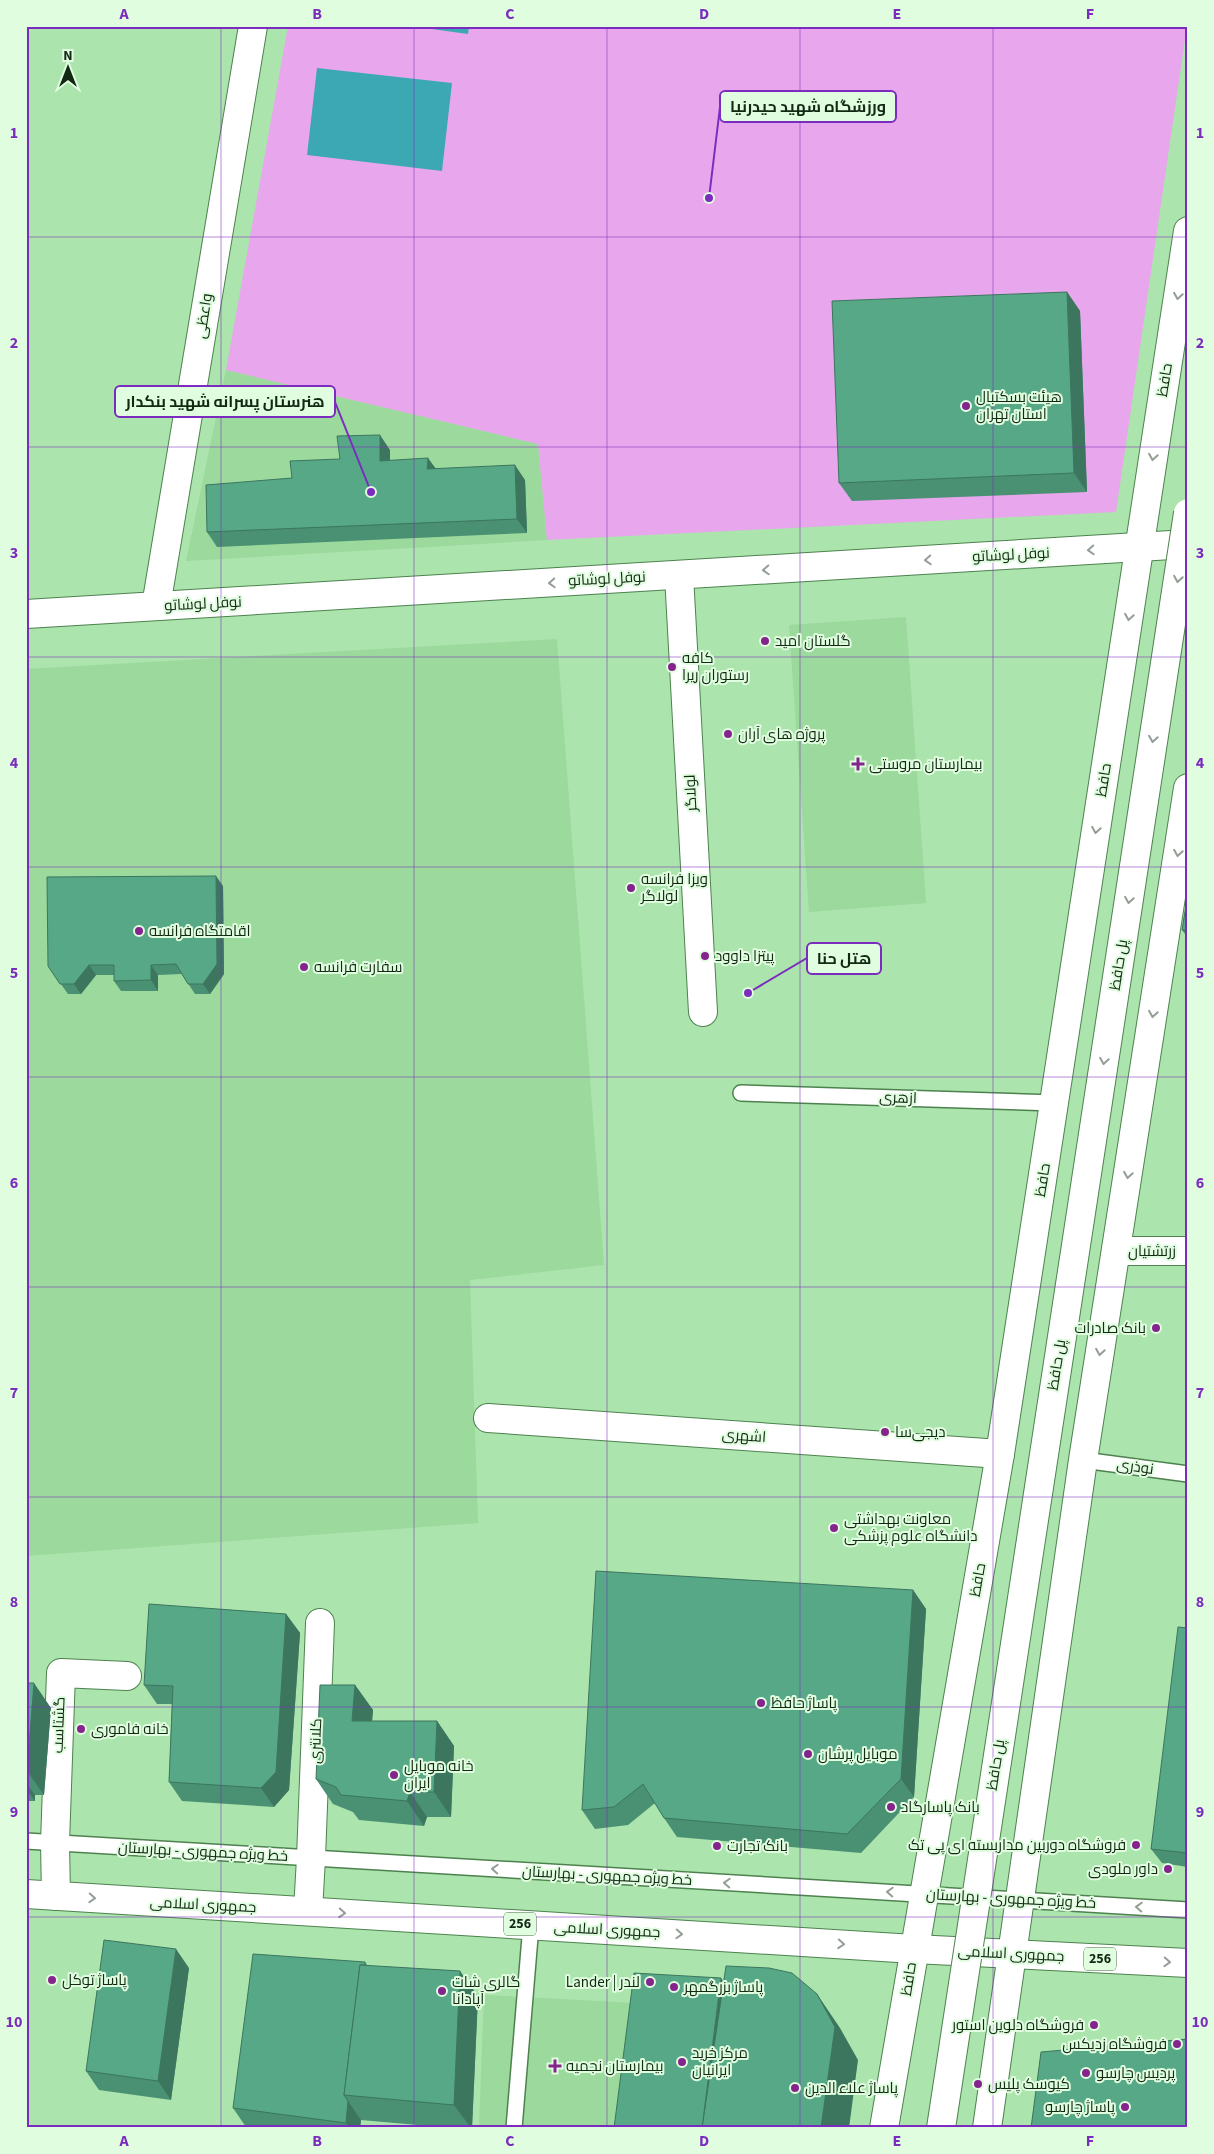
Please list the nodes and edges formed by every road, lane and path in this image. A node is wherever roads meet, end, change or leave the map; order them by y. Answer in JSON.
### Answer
{"nodes":[{"id":1,"x":252,"y":26,"type":"edge"},
{"id":2,"x":1188,"y":231,"type":"edge"},
{"id":3,"x":1188,"y":513,"type":"edge"},
{"id":4,"x":1188,"y":544,"type":"edge"},
{"id":5,"x":1139,"y":547,"type":"junction"},
{"id":6,"x":679,"y":575,"type":"junction"},
{"id":7,"x":156,"y":606,"type":"junction"},
{"id":8,"x":26,"y":614,"type":"edge"},
{"id":9,"x":1188,"y":788,"type":"edge"},
{"id":10,"x":703,"y":1012,"type":"dead end"},
{"id":11,"x":741,"y":1093,"type":"dead end"},
{"id":12,"x":1055,"y":1103,"type":"junction"},
{"id":13,"x":1116,"y":1251,"type":"junction"},
{"id":14,"x":1188,"y":1251,"type":"edge"},
{"id":15,"x":488,"y":1418,"type":"dead end"},
{"id":16,"x":1000,"y":1454,"type":"junction"},
{"id":17,"x":1083,"y":1460,"type":"junction"},
{"id":18,"x":1188,"y":1474,"type":"edge"},
{"id":19,"x":320,"y":1623,"type":"dead end"},
{"id":20,"x":127,"y":1676,"type":"dead end"},
{"id":21,"x":26,"y":1841,"type":"edge"},
{"id":22,"x":55,"y":1843,"type":"junction"},
{"id":23,"x":311,"y":1858,"type":"junction"},
{"id":24,"x":26,"y":1894,"type":"edge"},
{"id":25,"x":923,"y":1894,"type":"junction"},
{"id":26,"x":56,"y":1896,"type":"junction"},
{"id":27,"x":1020,"y":1900,"type":"junction"},
{"id":28,"x":1188,"y":1910,"type":"edge"},
{"id":29,"x":308,"y":1911,"type":"junction"},
{"id":30,"x":532,"y":1925,"type":"junction"},
{"id":31,"x":914,"y":1949,"type":"junction"},
{"id":32,"x":1013,"y":1954,"type":"junction"},
{"id":33,"x":1188,"y":1963,"type":"edge"},
{"id":34,"x":514,"y":2128,"type":"edge"},
{"id":35,"x":884,"y":2128,"type":"edge"},
{"id":36,"x":941,"y":2128,"type":"edge"},
{"id":37,"x":987,"y":2128,"type":"edge"}],
"edges":[{"from":1,"to":7,"type":"main road","name":"واعظی"},
{"from":2,"to":5,"type":"main road","name":"حافظ","one_way":true},
{"from":3,"to":36,"type":"main road","name":"پل حافظ","one_way":true,"bridge":true},
{"from":4,"to":5,"type":"main road","name":"نوفل لوشاتو"},
{"from":5,"to":6,"type":"main road","name":"نوفل لوشاتو","one_way":true},
{"from":5,"to":12,"type":"main road","name":"حافظ","one_way":true},
{"from":6,"to":7,"type":"main road","name":"نوفل لوشاتو","one_way":true},
{"from":6,"to":10,"type":"main road","name":"لولاگر"},
{"from":7,"to":8,"type":"main road","name":"نوفل لوشاتو"},
{"from":9,"to":13,"type":"main road","one_way":true},
{"from":11,"to":12,"type":"lane","name":"ازهری"},
{"from":12,"to":16,"type":"main road","name":"حافظ"},
{"from":13,"to":14,"type":"main road","name":"زرتشتیان"},
{"from":13,"to":17,"type":"main road","one_way":true},
{"from":15,"to":16,"type":"main road","name":"اشهری"},
{"from":16,"to":25,"type":"main road","name":"حافظ"},
{"from":17,"to":18,"type":"lane","name":"نوذری"},
{"from":17,"to":27,"type":"main road"},
{"from":19,"to":23,"type":"main road","name":"کلانتری"},
{"from":20,"to":22,"type":"main road","name":"گشتاسب"},
{"from":21,"to":22,"type":"lane","name":"خط ویژه جمهوری - بهارستان"},
{"from":22,"to":23,"type":"lane","name":"خط ویژه جمهوری - بهارستان"},
{"from":22,"to":26,"type":"main road"},
{"from":25,"to":23,"type":"lane","name":"خط ویژه جمهوری - بهارستان","one_way":true},
{"from":23,"to":29,"type":"main road","name":"کلانتری"},
{"from":24,"to":26,"type":"main road","name":"جمهوری اسلامی","number":"256"},
{"from":25,"to":27,"type":"lane","name":"خط ویژه جمهوری - بهارستان"},
{"from":25,"to":31,"type":"main road","name":"حافظ"},
{"from":26,"to":29,"type":"main road","name":"جمهوری اسلامی","number":"256","one_way":true},
{"from":28,"to":27,"type":"lane","name":"خط ویژه جمهوری - بهارستان","one_way":true},
{"from":27,"to":32,"type":"main road"},
{"from":29,"to":30,"type":"main road","name":"جمهوری اسلامی","number":"256","one_way":true},
{"from":30,"to":31,"type":"main road","name":"جمهوری اسلامی","number":"256","one_way":true},
{"from":30,"to":34,"type":"lane"},
{"from":31,"to":32,"type":"main road","name":"جمهوری اسلامی","number":"256"},
{"from":31,"to":35,"type":"main road","name":"حافظ"},
{"from":32,"to":33,"type":"main road","name":"جمهوری اسلامی","number":"256","one_way":true},
{"from":32,"to":37,"type":"main road"}]}
